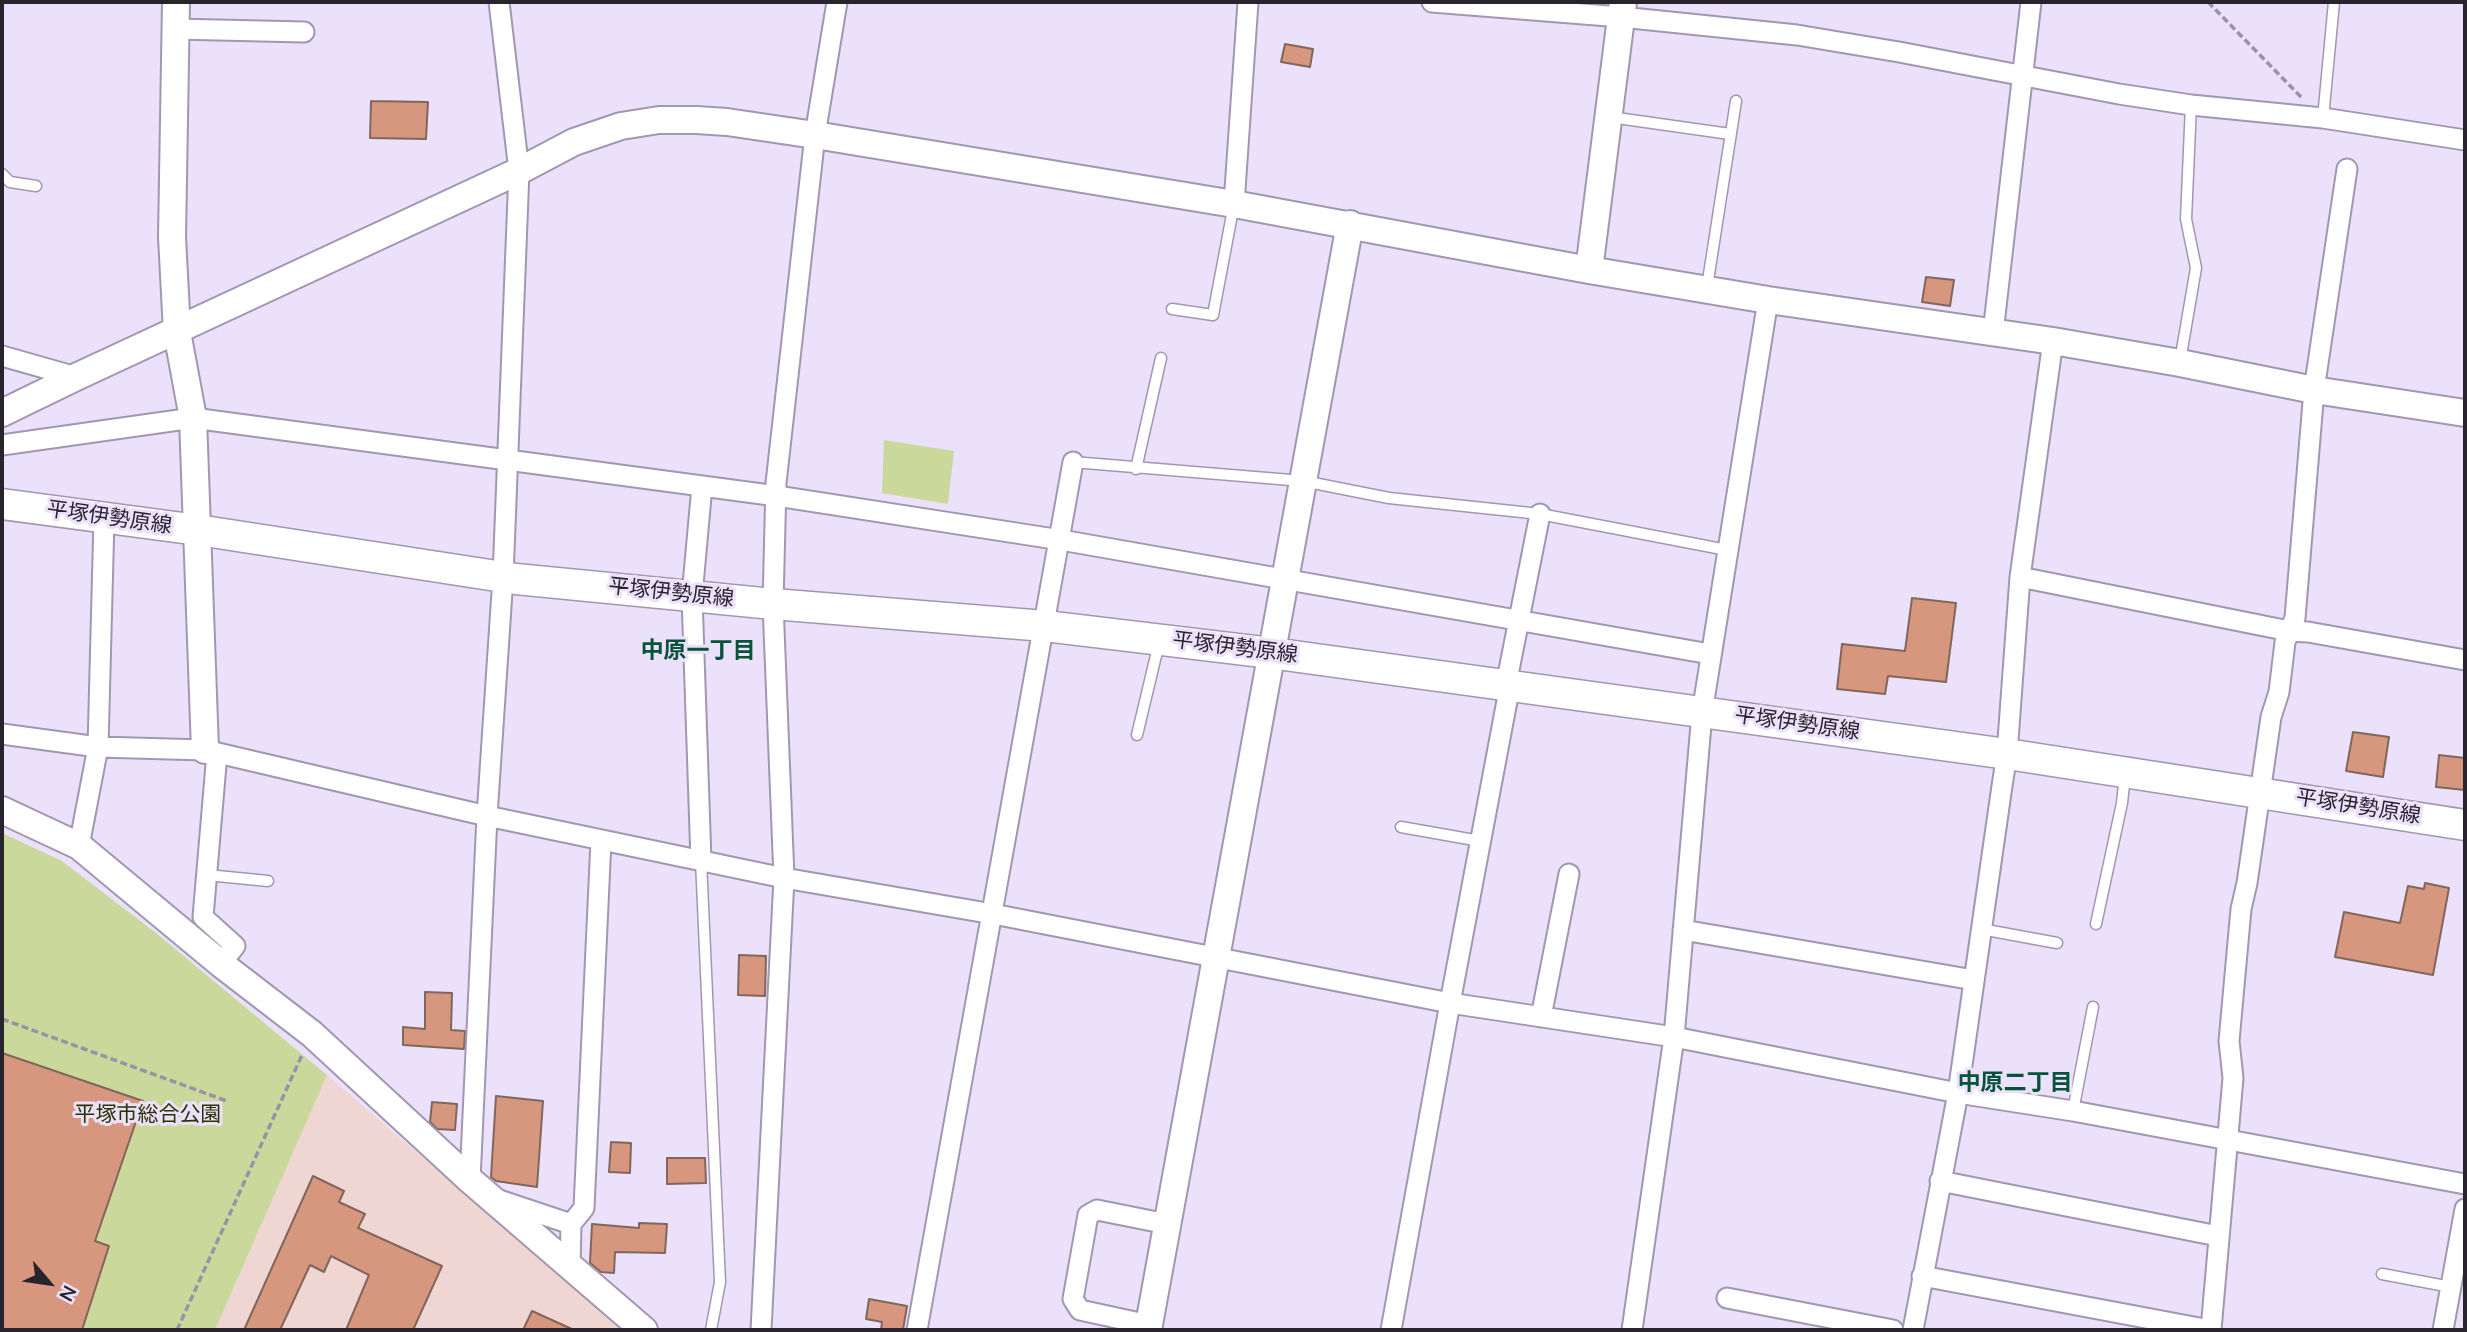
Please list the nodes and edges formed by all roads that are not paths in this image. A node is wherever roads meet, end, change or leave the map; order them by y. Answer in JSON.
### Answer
{"nodes":[{"id":1,"x":176,"y":2,"type":"edge"},
{"id":2,"x":499,"y":2,"type":"edge"},
{"id":3,"x":836,"y":2,"type":"edge"},
{"id":4,"x":1248,"y":2,"type":"edge"},
{"id":5,"x":1432,"y":2,"type":"edge"},
{"id":6,"x":2031,"y":2,"type":"edge"},
{"id":7,"x":2334,"y":2,"type":"edge"},
{"id":8,"x":1622,"y":9,"type":"edge"},
{"id":9,"x":175,"y":29,"type":"junction"},
{"id":10,"x":304,"y":32,"type":"dead end"},
{"id":11,"x":2024,"y":76,"type":"junction"},
{"id":12,"x":1736,"y":101,"type":"dead end"},
{"id":13,"x":2191,"y":105,"type":"junction"},
{"id":14,"x":1608,"y":116,"type":"junction"},
{"id":15,"x":2323,"y":118,"type":"junction"},
{"id":16,"x":1730,"y":134,"type":"junction"},
{"id":17,"x":815,"y":135,"type":"junction"},
{"id":18,"x":2465,"y":140,"type":"edge"},
{"id":19,"x":2347,"y":169,"type":"dead end"},
{"id":20,"x":519,"y":171,"type":"junction"},
{"id":21,"x":2,"y":174,"type":"edge"},
{"id":22,"x":36,"y":186,"type":"dead end"},
{"id":23,"x":1234,"y":204,"type":"junction"},
{"id":24,"x":1350,"y":224,"type":"junction"},
{"id":25,"x":1590,"y":270,"type":"junction"},
{"id":26,"x":1706,"y":289,"type":"junction"},
{"id":27,"x":1768,"y":300,"type":"junction"},
{"id":28,"x":1172,"y":309,"type":"dead end"},
{"id":29,"x":177,"y":331,"type":"junction"},
{"id":30,"x":1993,"y":332,"type":"junction"},
{"id":31,"x":2053,"y":341,"type":"junction"},
{"id":32,"x":2,"y":356,"type":"edge"},
{"id":33,"x":1161,"y":358,"type":"dead end"},
{"id":34,"x":2180,"y":363,"type":"junction"},
{"id":35,"x":76,"y":377,"type":"junction"},
{"id":36,"x":2314,"y":390,"type":"junction"},
{"id":37,"x":2,"y":413,"type":"edge"},
{"id":38,"x":2465,"y":413,"type":"edge"},
{"id":39,"x":193,"y":418,"type":"junction"},
{"id":40,"x":2,"y":444,"type":"edge"},
{"id":41,"x":508,"y":460,"type":"junction"},
{"id":42,"x":1073,"y":463,"type":"joint"},
{"id":43,"x":1136,"y":468,"type":"junction"},
{"id":44,"x":1303,"y":481,"type":"junction"},
{"id":45,"x":702,"y":486,"type":"junction"},
{"id":46,"x":777,"y":496,"type":"junction"},
{"id":47,"x":2,"y":504,"type":"edge"},
{"id":48,"x":1540,"y":514,"type":"junction"},
{"id":49,"x":104,"y":519,"type":"junction"},
{"id":50,"x":198,"y":530,"type":"junction"},
{"id":51,"x":1061,"y":540,"type":"junction"},
{"id":52,"x":1727,"y":550,"type":"junction"},
{"id":53,"x":503,"y":577,"type":"junction"},
{"id":54,"x":2020,"y":577,"type":"junction"},
{"id":55,"x":1285,"y":580,"type":"junction"},
{"id":56,"x":692,"y":596,"type":"junction"},
{"id":57,"x":773,"y":604,"type":"junction"},
{"id":58,"x":1518,"y":621,"type":"junction"},
{"id":59,"x":1045,"y":626,"type":"junction"},
{"id":60,"x":2289,"y":631,"type":"junction"},
{"id":61,"x":1160,"y":639,"type":"junction"},
{"id":62,"x":1271,"y":653,"type":"junction"},
{"id":63,"x":1710,"y":654,"type":"junction"},
{"id":64,"x":2465,"y":660,"type":"edge"},
{"id":65,"x":1508,"y":685,"type":"junction"},
{"id":66,"x":1702,"y":713,"type":"junction"},
{"id":67,"x":2,"y":734,"type":"edge"},
{"id":68,"x":1138,"y":735,"type":"dead end"},
{"id":69,"x":98,"y":747,"type":"junction"},
{"id":70,"x":211,"y":751,"type":"junction"},
{"id":71,"x":2007,"y":754,"type":"junction"},
{"id":72,"x":2125,"y":771,"type":"junction"},
{"id":73,"x":2258,"y":792,"type":"junction"},
{"id":74,"x":2,"y":810,"type":"edge"},
{"id":75,"x":487,"y":816,"type":"junction"},
{"id":76,"x":2465,"y":825,"type":"edge"},
{"id":77,"x":1401,"y":827,"type":"dead end"},
{"id":78,"x":601,"y":840,"type":"junction"},
{"id":79,"x":1480,"y":841,"type":"junction"},
{"id":80,"x":79,"y":846,"type":"junction"},
{"id":81,"x":701,"y":861,"type":"junction"},
{"id":82,"x":207,"y":874,"type":"junction"},
{"id":83,"x":1569,"y":874,"type":"dead end"},
{"id":84,"x":784,"y":878,"type":"junction"},
{"id":85,"x":268,"y":881,"type":"dead end"},
{"id":86,"x":993,"y":914,"type":"junction"},
{"id":87,"x":2096,"y":924,"type":"dead end"},
{"id":88,"x":1981,"y":929,"type":"junction"},
{"id":89,"x":1683,"y":930,"type":"junction"},
{"id":90,"x":2057,"y":943,"type":"dead end"},
{"id":91,"x":1216,"y":957,"type":"junction"},
{"id":92,"x":221,"y":964,"type":"junction"},
{"id":93,"x":1974,"y":980,"type":"junction"},
{"id":94,"x":1450,"y":1003,"type":"junction"},
{"id":95,"x":2093,"y":1007,"type":"dead end"},
{"id":96,"x":1541,"y":1017,"type":"junction"},
{"id":97,"x":1674,"y":1037,"type":"junction"},
{"id":98,"x":1958,"y":1093,"type":"junction"},
{"id":99,"x":2073,"y":1111,"type":"junction"},
{"id":100,"x":2226,"y":1141,"type":"junction"},
{"id":101,"x":1940,"y":1181,"type":"junction"},
{"id":102,"x":2465,"y":1184,"type":"edge"},
{"id":103,"x":479,"y":1188,"type":"junction"},
{"id":104,"x":2465,"y":1209,"type":"edge"},
{"id":105,"x":571,"y":1224,"type":"junction"},
{"id":106,"x":1167,"y":1224,"type":"junction"},
{"id":107,"x":2218,"y":1236,"type":"junction"},
{"id":108,"x":570,"y":1268,"type":"junction"},
{"id":109,"x":2382,"y":1274,"type":"dead end"},
{"id":110,"x":1922,"y":1276,"type":"junction"},
{"id":111,"x":2451,"y":1287,"type":"junction"},
{"id":112,"x":1727,"y":1298,"type":"dead end"},
{"id":113,"x":1148,"y":1328,"type":"edge"},
{"id":114,"x":644,"y":1330,"type":"edge"},
{"id":115,"x":710,"y":1330,"type":"edge"},
{"id":116,"x":761,"y":1330,"type":"edge"},
{"id":117,"x":918,"y":1330,"type":"edge"},
{"id":118,"x":1391,"y":1330,"type":"edge"},
{"id":119,"x":1632,"y":1330,"type":"edge"},
{"id":120,"x":1893,"y":1330,"type":"edge"},
{"id":121,"x":1913,"y":1330,"type":"edge"},
{"id":122,"x":2210,"y":1330,"type":"edge"},
{"id":123,"x":2443,"y":1330,"type":"edge"}],
"edges":[{"from":1,"to":9,"type":"street"},
{"from":2,"to":20,"type":"street"},
{"from":3,"to":17,"type":"street"},
{"from":4,"to":23,"type":"street"},
{"from":5,"to":8,"type":"street"},
{"from":6,"to":11,"type":"street"},
{"from":7,"to":15,"type":"lane"},
{"from":8,"to":11,"type":"street"},
{"from":8,"to":14,"type":"street"},
{"from":9,"to":10,"type":"street"},
{"from":9,"to":29,"type":"street"},
{"from":11,"to":13,"type":"street"},
{"from":11,"to":30,"type":"street"},
{"from":12,"to":16,"type":"lane"},
{"from":13,"to":15,"type":"street"},
{"from":13,"to":34,"type":"lane"},
{"from":14,"to":16,"type":"lane"},
{"from":14,"to":25,"type":"street"},
{"from":15,"to":18,"type":"street"},
{"from":16,"to":26,"type":"lane"},
{"from":17,"to":20,"type":"street"},
{"from":17,"to":23,"type":"street"},
{"from":17,"to":46,"type":"street"},
{"from":19,"to":36,"type":"street"},
{"from":20,"to":29,"type":"street"},
{"from":20,"to":41,"type":"street"},
{"from":21,"to":22,"type":"lane"},
{"from":23,"to":24,"type":"street"},
{"from":23,"to":28,"type":"lane"},
{"from":24,"to":25,"type":"street"},
{"from":24,"to":44,"type":"street"},
{"from":25,"to":26,"type":"street"},
{"from":26,"to":27,"type":"street"},
{"from":27,"to":30,"type":"street"},
{"from":27,"to":52,"type":"street"},
{"from":29,"to":35,"type":"street"},
{"from":29,"to":39,"type":"street"},
{"from":30,"to":31,"type":"street"},
{"from":31,"to":34,"type":"street"},
{"from":31,"to":54,"type":"street"},
{"from":32,"to":35,"type":"street"},
{"from":33,"to":43,"type":"lane"},
{"from":34,"to":36,"type":"street"},
{"from":35,"to":37,"type":"street"},
{"from":36,"to":38,"type":"street"},
{"from":36,"to":60,"type":"street"},
{"from":39,"to":40,"type":"street"},
{"from":39,"to":41,"type":"street"},
{"from":39,"to":50,"type":"street"},
{"from":41,"to":45,"type":"street"},
{"from":41,"to":53,"type":"street"},
{"from":42,"to":43,"type":"lane"},
{"from":42,"to":51,"type":"street"},
{"from":43,"to":44,"type":"lane"},
{"from":44,"to":48,"type":"lane"},
{"from":44,"to":55,"type":"street"},
{"from":45,"to":46,"type":"street"},
{"from":45,"to":56,"type":"street"},
{"from":46,"to":51,"type":"street"},
{"from":46,"to":57,"type":"street"},
{"from":47,"to":49,"type":"main road","name":"平塚伊勢原線"},
{"from":48,"to":52,"type":"lane"},
{"from":48,"to":58,"type":"street"},
{"from":49,"to":50,"type":"main road","name":"平塚伊勢原線"},
{"from":49,"to":69,"type":"street"},
{"from":50,"to":53,"type":"main road","name":"平塚伊勢原線"},
{"from":50,"to":70,"type":"street"},
{"from":51,"to":55,"type":"street"},
{"from":51,"to":59,"type":"street"},
{"from":52,"to":63,"type":"street"},
{"from":53,"to":56,"type":"main road","name":"平塚伊勢原線"},
{"from":53,"to":75,"type":"street"},
{"from":54,"to":60,"type":"street"},
{"from":54,"to":71,"type":"street"},
{"from":55,"to":58,"type":"street"},
{"from":55,"to":62,"type":"street"},
{"from":56,"to":57,"type":"main road","name":"平塚伊勢原線"},
{"from":56,"to":81,"type":"street"},
{"from":57,"to":59,"type":"main road","name":"平塚伊勢原線"},
{"from":57,"to":84,"type":"street"},
{"from":58,"to":63,"type":"street"},
{"from":58,"to":65,"type":"street"},
{"from":59,"to":61,"type":"main road","name":"平塚伊勢原線"},
{"from":59,"to":86,"type":"street"},
{"from":60,"to":64,"type":"street"},
{"from":60,"to":73,"type":"street"},
{"from":61,"to":62,"type":"main road","name":"平塚伊勢原線"},
{"from":61,"to":68,"type":"lane"},
{"from":62,"to":65,"type":"main road","name":"平塚伊勢原線"},
{"from":62,"to":91,"type":"street"},
{"from":63,"to":66,"type":"street"},
{"from":65,"to":66,"type":"main road","name":"平塚伊勢原線"},
{"from":65,"to":79,"type":"street"},
{"from":66,"to":71,"type":"main road","name":"平塚伊勢原線"},
{"from":66,"to":89,"type":"street"},
{"from":67,"to":69,"type":"street"},
{"from":69,"to":70,"type":"street"},
{"from":69,"to":80,"type":"street"},
{"from":70,"to":75,"type":"street"},
{"from":70,"to":82,"type":"street"},
{"from":71,"to":72,"type":"main road","name":"平塚伊勢原線"},
{"from":71,"to":88,"type":"street"},
{"from":72,"to":73,"type":"main road","name":"平塚伊勢原線"},
{"from":72,"to":87,"type":"lane"},
{"from":73,"to":76,"type":"main road","name":"平塚伊勢原線"},
{"from":73,"to":100,"type":"street"},
{"from":74,"to":80,"type":"street"},
{"from":75,"to":78,"type":"street"},
{"from":75,"to":103,"type":"street"},
{"from":77,"to":79,"type":"lane"},
{"from":78,"to":81,"type":"street"},
{"from":78,"to":105,"type":"street"},
{"from":79,"to":94,"type":"street"},
{"from":80,"to":92,"type":"street"},
{"from":81,"to":84,"type":"street"},
{"from":81,"to":115,"type":"lane"},
{"from":82,"to":85,"type":"lane"},
{"from":82,"to":92,"type":"street"},
{"from":83,"to":96,"type":"street"},
{"from":84,"to":86,"type":"street"},
{"from":84,"to":116,"type":"street"},
{"from":86,"to":91,"type":"street"},
{"from":86,"to":117,"type":"street"},
{"from":88,"to":90,"type":"lane"},
{"from":88,"to":93,"type":"street"},
{"from":89,"to":93,"type":"street"},
{"from":89,"to":97,"type":"street"},
{"from":91,"to":94,"type":"street"},
{"from":91,"to":106,"type":"street"},
{"from":92,"to":103,"type":"street"},
{"from":93,"to":98,"type":"street"},
{"from":94,"to":96,"type":"street"},
{"from":94,"to":118,"type":"street"},
{"from":95,"to":99,"type":"lane"},
{"from":96,"to":97,"type":"street"},
{"from":97,"to":98,"type":"street"},
{"from":97,"to":119,"type":"street"},
{"from":98,"to":99,"type":"street"},
{"from":98,"to":101,"type":"street"},
{"from":99,"to":100,"type":"street"},
{"from":100,"to":102,"type":"street"},
{"from":100,"to":107,"type":"street"},
{"from":101,"to":107,"type":"street"},
{"from":101,"to":110,"type":"street"},
{"from":103,"to":105,"type":"street"},
{"from":103,"to":108,"type":"street"},
{"from":104,"to":111,"type":"street"},
{"from":105,"to":108,"type":"street"},
{"from":106,"to":113,"type":"street"},
{"from":106,"to":113,"type":"street"},
{"from":107,"to":122,"type":"street"},
{"from":108,"to":114,"type":"street"},
{"from":109,"to":111,"type":"lane"},
{"from":110,"to":121,"type":"street"},
{"from":110,"to":122,"type":"street"},
{"from":111,"to":123,"type":"street"},
{"from":112,"to":120,"type":"street"}]}
